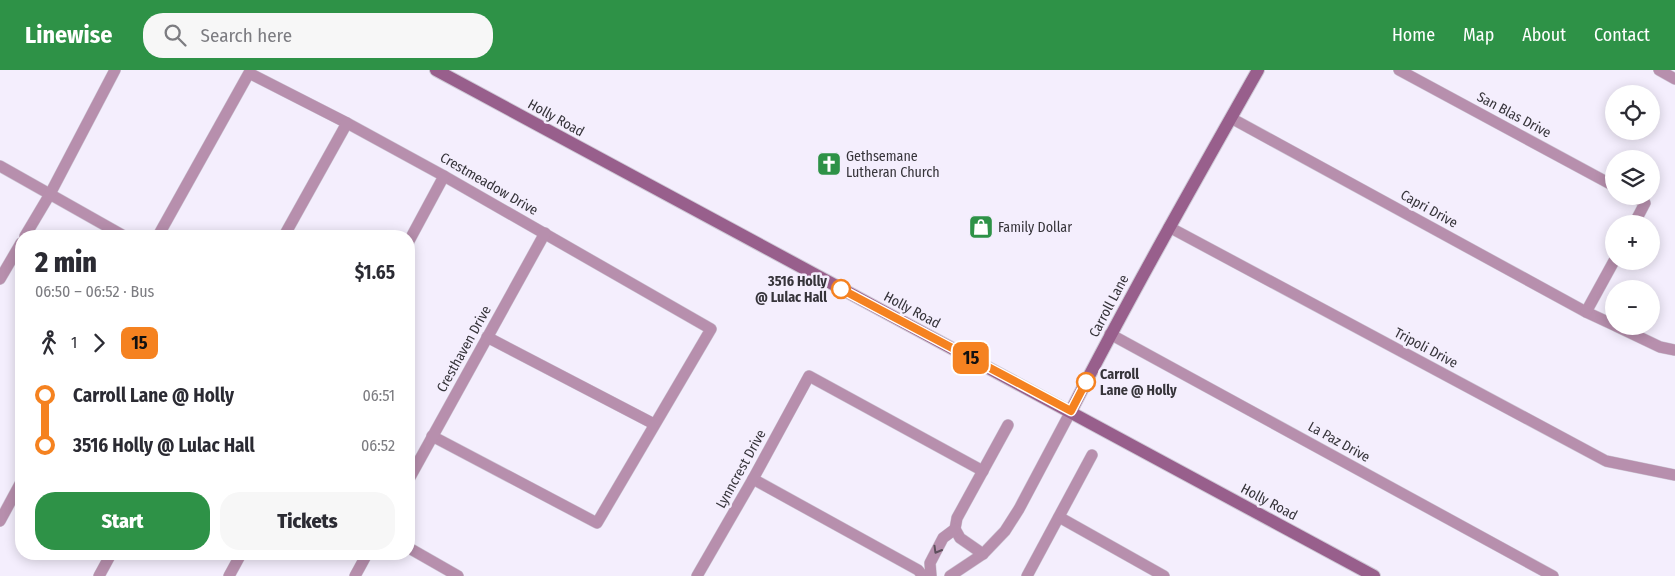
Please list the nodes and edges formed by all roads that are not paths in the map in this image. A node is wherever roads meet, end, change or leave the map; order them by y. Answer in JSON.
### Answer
{"nodes":[{"id":1,"x":115,"y":70,"type":"edge"},
{"id":2,"x":436,"y":70,"type":"edge"},
{"id":3,"x":1258,"y":70,"type":"edge"},
{"id":4,"x":1399,"y":70,"type":"edge"},
{"id":5,"x":1659,"y":70,"type":"edge"},
{"id":6,"x":1675,"y":79,"type":"edge"},
{"id":7,"x":1231,"y":118,"type":"junction"},
{"id":8,"x":347,"y":123,"type":"junction"},
{"id":9,"x":0,"y":166,"type":"edge"},
{"id":10,"x":444,"y":176,"type":"junction"},
{"id":11,"x":1605,"y":181,"type":"edge"},
{"id":12,"x":50,"y":194,"type":"junction"},
{"id":13,"x":1169,"y":227,"type":"junction"},
{"id":14,"x":29,"y":230,"type":"edge"},
{"id":15,"x":113,"y":230,"type":"edge"},
{"id":16,"x":161,"y":230,"type":"edge"},
{"id":17,"x":287,"y":230,"type":"edge"},
{"id":18,"x":415,"y":230,"type":"edge"},
{"id":19,"x":545,"y":233,"type":"junction"},
{"id":20,"x":15,"y":253,"type":"edge"},
{"id":21,"x":1609,"y":270,"type":"edge"},
{"id":22,"x":0,"y":279,"type":"edge"},
{"id":23,"x":1586,"y":312,"type":"junction"},
{"id":24,"x":1605,"y":321,"type":"edge"},
{"id":25,"x":1110,"y":334,"type":"junction"},
{"id":26,"x":1633,"y":335,"type":"edge"},
{"id":27,"x":487,"y":337,"type":"junction"},
{"id":28,"x":1675,"y":350,"type":"edge"},
{"id":29,"x":1071,"y":411,"type":"junction"},
{"id":30,"x":654,"y":424,"type":"junction"},
{"id":31,"x":1008,"y":425,"type":"dead end"},
{"id":32,"x":432,"y":436,"type":"junction"},
{"id":33,"x":1092,"y":455,"type":"dead end"},
{"id":34,"x":415,"y":467,"type":"edge"},
{"id":35,"x":983,"y":472,"type":"junction"},
{"id":36,"x":1675,"y":475,"type":"edge"},
{"id":37,"x":753,"y":478,"type":"junction"},
{"id":38,"x":15,"y":493,"type":"edge"},
{"id":39,"x":1059,"y":517,"type":"junction"},
{"id":40,"x":0,"y":521,"type":"edge"},
{"id":41,"x":955,"y":528,"type":"junction"},
{"id":42,"x":415,"y":551,"type":"edge"},
{"id":43,"x":983,"y":554,"type":"junction"},
{"id":44,"x":108,"y":560,"type":"edge"},
{"id":45,"x":238,"y":560,"type":"edge"},
{"id":46,"x":364,"y":560,"type":"edge"},
{"id":47,"x":99,"y":576,"type":"edge"},
{"id":48,"x":229,"y":576,"type":"edge"},
{"id":49,"x":355,"y":576,"type":"edge"},
{"id":50,"x":458,"y":576,"type":"edge"},
{"id":51,"x":697,"y":576,"type":"edge"},
{"id":52,"x":923,"y":576,"type":"edge"},
{"id":53,"x":931,"y":576,"type":"edge"},
{"id":54,"x":950,"y":576,"type":"edge"},
{"id":55,"x":1027,"y":576,"type":"edge"},
{"id":56,"x":1164,"y":576,"type":"edge"},
{"id":57,"x":1374,"y":576,"type":"edge"},
{"id":58,"x":1553,"y":576,"type":"edge"}],
"edges":[{"from":1,"to":12,"type":"street"},
{"from":2,"to":29,"type":"main road","name":"Holly Road"},
{"from":3,"to":7,"type":"main road","name":"Carroll Lane"},
{"from":4,"to":11,"type":"street","name":"San Blas Drive"},
{"from":5,"to":6,"type":"street"},
{"from":7,"to":13,"type":"main road","name":"Carroll Lane"},
{"from":7,"to":23,"type":"street","name":"Capri Drive"},
{"from":8,"to":10,"type":"street","name":"Crestmeadow Drive"},
{"from":8,"to":16,"type":"street","name":"Crestmeadow Drive"},
{"from":8,"to":17,"type":"street"},
{"from":9,"to":12,"type":"street"},
{"from":10,"to":18,"type":"street"},
{"from":10,"to":19,"type":"street","name":"Crestmeadow Drive"},
{"from":12,"to":14,"type":"street"},
{"from":12,"to":15,"type":"street"},
{"from":13,"to":25,"type":"main road","name":"Carroll Lane"},
{"from":13,"to":36,"type":"street","name":"Tripoli Drive"},
{"from":19,"to":27,"type":"street","name":"Cresthaven Drive"},
{"from":19,"to":30,"type":"street","name":"Crestmeadow Drive"},
{"from":20,"to":22,"type":"street"},
{"from":21,"to":23,"type":"street"},
{"from":23,"to":24,"type":"street","name":"Capri Drive"},
{"from":25,"to":29,"type":"main road","name":"Carroll Lane"},
{"from":25,"to":58,"type":"street","name":"La Paz Drive"},
{"from":26,"to":28,"type":"street","name":"Capri Drive"},
{"from":27,"to":30,"type":"street"},
{"from":27,"to":32,"type":"street","name":"Cresthaven Drive"},
{"from":29,"to":43,"type":"street","name":"Carroll Lane"},
{"from":29,"to":57,"type":"main road","name":"Holly Road"},
{"from":30,"to":32,"type":"street"},
{"from":31,"to":35,"type":"street"},
{"from":32,"to":34,"type":"street","name":"Cresthaven Drive"},
{"from":33,"to":39,"type":"street"},
{"from":35,"to":37,"type":"street","name":"Lynncrest Drive"},
{"from":35,"to":41,"type":"street"},
{"from":37,"to":51,"type":"street","name":"Lynncrest Drive"},
{"from":37,"to":52,"type":"street"},
{"from":38,"to":40,"type":"street"},
{"from":39,"to":55,"type":"street"},
{"from":39,"to":56,"type":"street"},
{"from":41,"to":43,"type":"street"},
{"from":41,"to":53,"type":"street","one_way":true},
{"from":42,"to":50,"type":"street"},
{"from":43,"to":54,"type":"street","name":"Carroll Lane"},
{"from":44,"to":47,"type":"street"},
{"from":45,"to":48,"type":"street"},
{"from":46,"to":49,"type":"street"}]}
